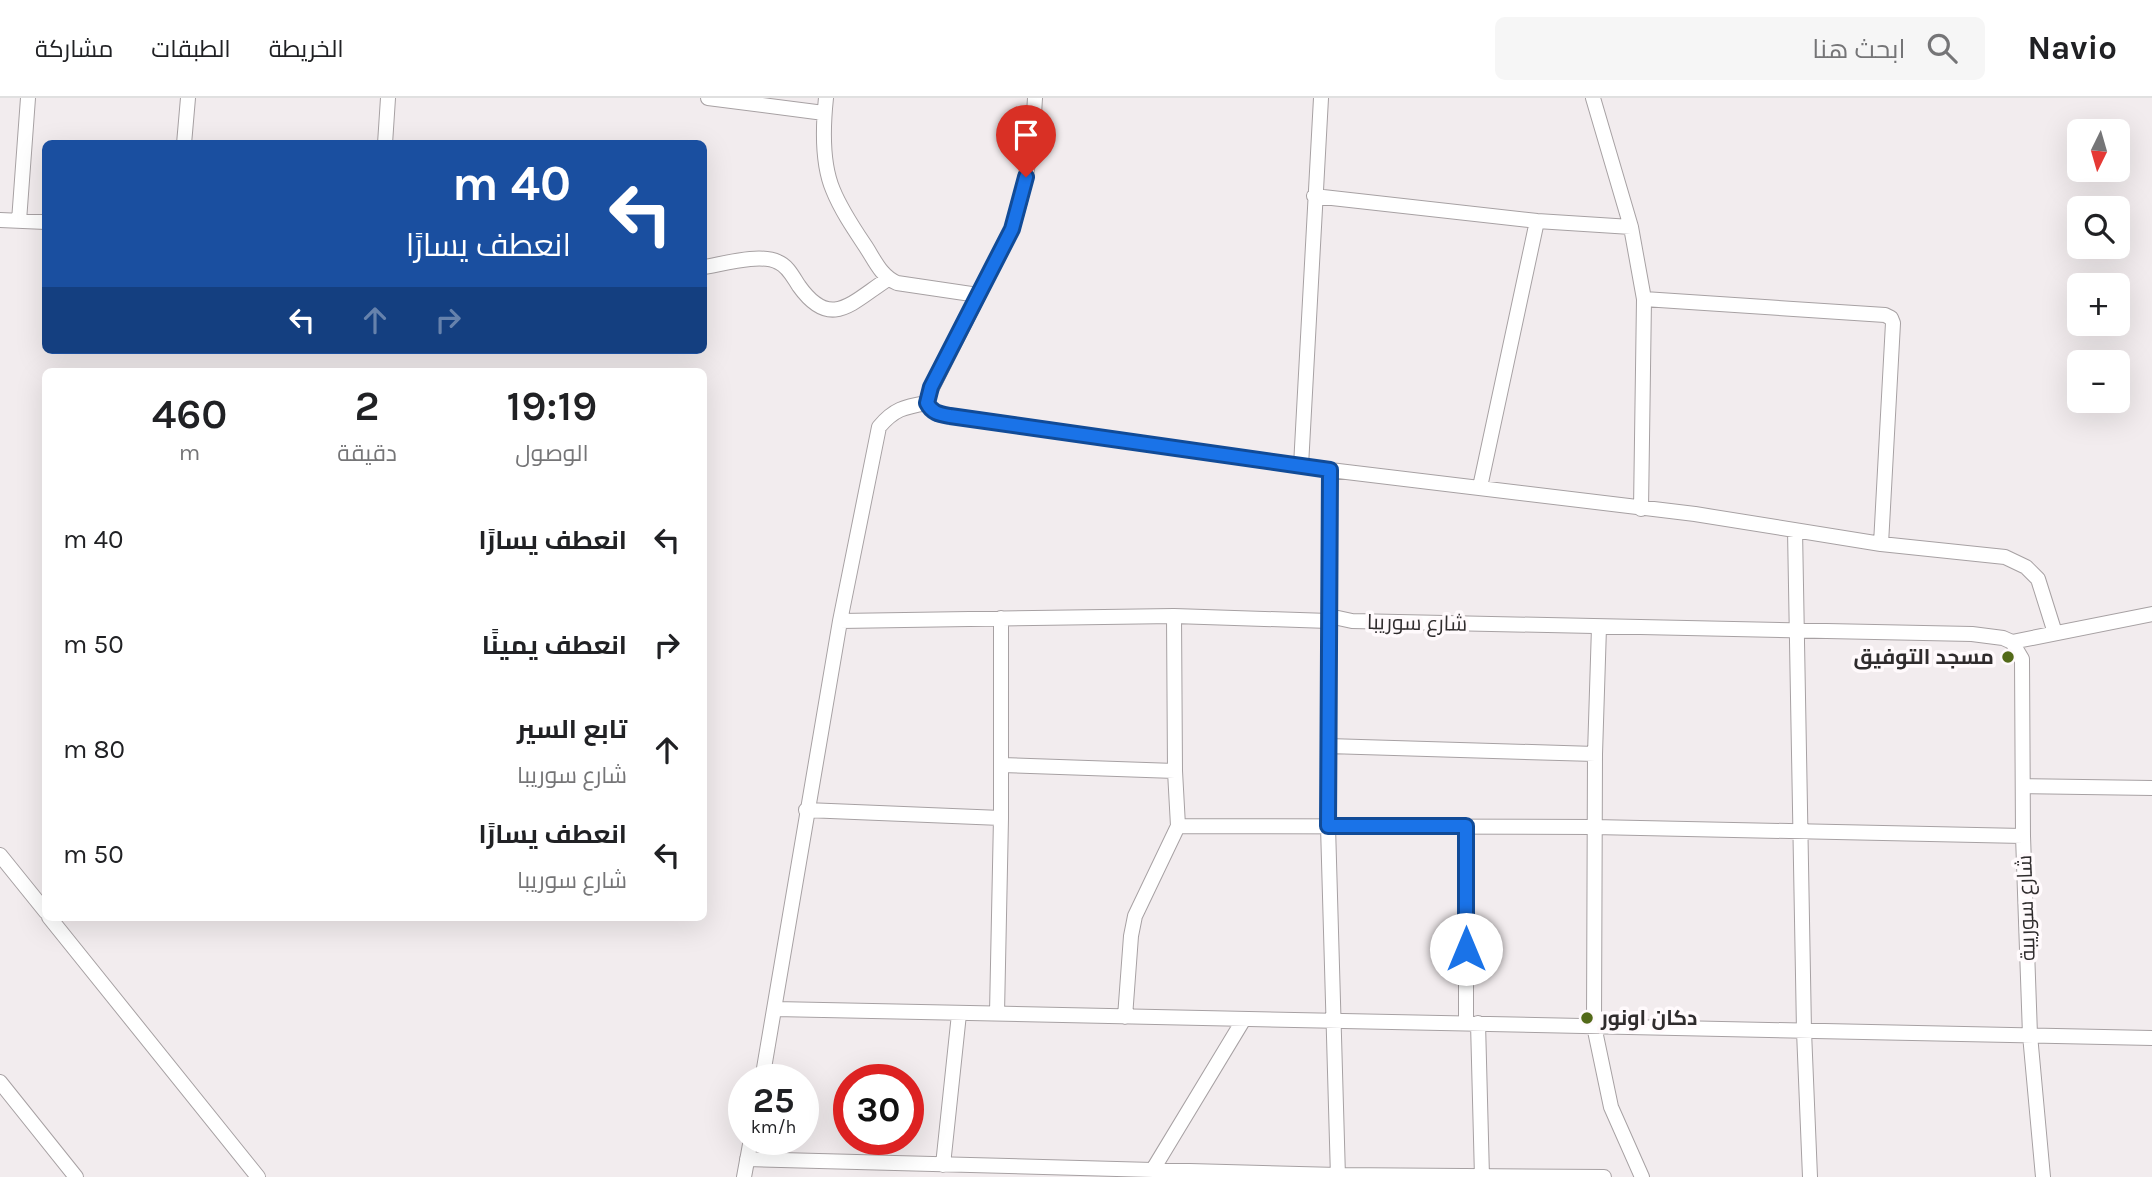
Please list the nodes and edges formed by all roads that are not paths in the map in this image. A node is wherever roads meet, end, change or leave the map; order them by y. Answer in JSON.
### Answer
{"nodes":[{"id":1,"x":28,"y":98,"type":"edge"},
{"id":2,"x":188,"y":98,"type":"edge"},
{"id":3,"x":388,"y":98,"type":"edge"},
{"id":4,"x":708,"y":98,"type":"edge"},
{"id":5,"x":826,"y":98,"type":"edge"},
{"id":6,"x":1035,"y":98,"type":"edge"},
{"id":7,"x":1321,"y":98,"type":"edge"},
{"id":8,"x":1591,"y":98,"type":"edge"},
{"id":9,"x":824,"y":113,"type":"junction"},
{"id":10,"x":184,"y":140,"type":"edge"},
{"id":11,"x":385,"y":140,"type":"edge"},
{"id":12,"x":1314,"y":196,"type":"junction"},
{"id":13,"x":0,"y":220,"type":"edge"},
{"id":14,"x":19,"y":221,"type":"junction"},
{"id":15,"x":1537,"y":221,"type":"junction"},
{"id":16,"x":42,"y":222,"type":"edge"},
{"id":17,"x":1631,"y":227,"type":"junction"},
{"id":18,"x":707,"y":267,"type":"edge"},
{"id":19,"x":888,"y":279,"type":"junction"},
{"id":20,"x":978,"y":295,"type":"junction"},
{"id":21,"x":1644,"y":299,"type":"junction"},
{"id":22,"x":927,"y":403,"type":"junction"},
{"id":23,"x":1301,"y":466,"type":"junction"},
{"id":24,"x":1330,"y":470,"type":"junction"},
{"id":25,"x":1480,"y":487,"type":"junction"},
{"id":26,"x":1641,"y":509,"type":"junction"},
{"id":27,"x":1795,"y":530,"type":"junction"},
{"id":28,"x":1881,"y":544,"type":"junction"},
{"id":29,"x":2152,"y":614,"type":"edge"},
{"id":30,"x":1174,"y":616,"type":"junction"},
{"id":31,"x":1001,"y":618,"type":"junction"},
{"id":32,"x":1329,"y":618,"type":"junction"},
{"id":33,"x":840,"y":621,"type":"junction"},
{"id":34,"x":1599,"y":628,"type":"junction"},
{"id":35,"x":1798,"y":631,"type":"junction"},
{"id":36,"x":2055,"y":633,"type":"junction"},
{"id":37,"x":2012,"y":642,"type":"junction"},
{"id":38,"x":1328,"y":746,"type":"junction"},
{"id":39,"x":1595,"y":754,"type":"junction"},
{"id":40,"x":1001,"y":765,"type":"junction"},
{"id":41,"x":1175,"y":771,"type":"junction"},
{"id":42,"x":2023,"y":786,"type":"junction"},
{"id":43,"x":2152,"y":788,"type":"edge"},
{"id":44,"x":806,"y":810,"type":"junction"},
{"id":45,"x":1001,"y":818,"type":"junction"},
{"id":46,"x":1178,"y":826,"type":"junction"},
{"id":47,"x":1328,"y":826,"type":"junction"},
{"id":48,"x":1466,"y":826,"type":"junction"},
{"id":49,"x":1594,"y":827,"type":"junction"},
{"id":50,"x":1800,"y":833,"type":"junction"},
{"id":51,"x":2023,"y":836,"type":"junction"},
{"id":52,"x":0,"y":855,"type":"edge"},
{"id":53,"x":42,"y":907,"type":"edge"},
{"id":54,"x":53,"y":921,"type":"edge"},
{"id":55,"x":775,"y":1009,"type":"junction"},
{"id":56,"x":997,"y":1013,"type":"junction"},
{"id":57,"x":959,"y":1014,"type":"junction"},
{"id":58,"x":1125,"y":1017,"type":"junction"},
{"id":59,"x":1244,"y":1019,"type":"junction"},
{"id":60,"x":1334,"y":1021,"type":"junction"},
{"id":61,"x":1472,"y":1023,"type":"junction"},
{"id":62,"x":1594,"y":1026,"type":"junction"},
{"id":63,"x":1804,"y":1031,"type":"junction"},
{"id":64,"x":2030,"y":1035,"type":"junction"},
{"id":65,"x":2152,"y":1038,"type":"edge"},
{"id":66,"x":765,"y":1064,"type":"edge"},
{"id":67,"x":0,"y":1082,"type":"edge"},
{"id":68,"x":748,"y":1155,"type":"edge"},
{"id":69,"x":747,"y":1159,"type":"junction"},
{"id":70,"x":943,"y":1165,"type":"junction"},
{"id":71,"x":961,"y":1171,"type":"edge"},
{"id":72,"x":1150,"y":1174,"type":"edge"},
{"id":73,"x":1338,"y":1176,"type":"edge"},
{"id":74,"x":1482,"y":1176,"type":"edge"},
{"id":75,"x":76,"y":1177,"type":"edge"},
{"id":76,"x":258,"y":1177,"type":"edge"},
{"id":77,"x":744,"y":1177,"type":"edge"},
{"id":78,"x":1604,"y":1177,"type":"edge"},
{"id":79,"x":1642,"y":1177,"type":"edge"},
{"id":80,"x":1810,"y":1177,"type":"edge"},
{"id":81,"x":2043,"y":1177,"type":"edge"}],
"edges":[{"from":1,"to":14,"type":"street"},
{"from":2,"to":10,"type":"street"},
{"from":3,"to":11,"type":"street"},
{"from":4,"to":9,"type":"street"},
{"from":5,"to":9,"type":"street"},
{"from":6,"to":20,"type":"street"},
{"from":7,"to":12,"type":"street"},
{"from":8,"to":17,"type":"street"},
{"from":9,"to":19,"type":"street"},
{"from":12,"to":15,"type":"street"},
{"from":12,"to":23,"type":"street"},
{"from":13,"to":14,"type":"street"},
{"from":14,"to":16,"type":"street"},
{"from":15,"to":17,"type":"street"},
{"from":15,"to":25,"type":"street"},
{"from":17,"to":21,"type":"street"},
{"from":18,"to":19,"type":"street"},
{"from":19,"to":20,"type":"street"},
{"from":20,"to":22,"type":"street"},
{"from":21,"to":26,"type":"street"},
{"from":21,"to":28,"type":"street"},
{"from":22,"to":23,"type":"street"},
{"from":22,"to":33,"type":"street"},
{"from":23,"to":24,"type":"street"},
{"from":24,"to":25,"type":"street"},
{"from":24,"to":32,"type":"street"},
{"from":25,"to":26,"type":"street"},
{"from":26,"to":27,"type":"street"},
{"from":27,"to":28,"type":"street"},
{"from":27,"to":35,"type":"street"},
{"from":28,"to":36,"type":"street"},
{"from":29,"to":36,"type":"street"},
{"from":30,"to":31,"type":"street","name":"شارع سوريبا"},
{"from":30,"to":32,"type":"street","name":"شارع سوريبا"},
{"from":30,"to":41,"type":"street"},
{"from":31,"to":33,"type":"street","name":"شارع سوريبا"},
{"from":31,"to":40,"type":"street"},
{"from":32,"to":34,"type":"street","name":"شارع سوريبا"},
{"from":32,"to":38,"type":"street"},
{"from":33,"to":44,"type":"street"},
{"from":34,"to":35,"type":"street","name":"شارع سوريبا"},
{"from":34,"to":39,"type":"street"},
{"from":35,"to":37,"type":"street","name":"شارع سوريبا"},
{"from":35,"to":50,"type":"street"},
{"from":36,"to":37,"type":"street"},
{"from":37,"to":42,"type":"street","name":"شارع سوريبة"},
{"from":38,"to":39,"type":"street"},
{"from":38,"to":47,"type":"street"},
{"from":39,"to":49,"type":"street"},
{"from":40,"to":41,"type":"street"},
{"from":40,"to":45,"type":"street"},
{"from":41,"to":46,"type":"street"},
{"from":42,"to":43,"type":"street"},
{"from":42,"to":51,"type":"street","name":"شارع سوريبة"},
{"from":44,"to":45,"type":"street"},
{"from":44,"to":55,"type":"street"},
{"from":45,"to":56,"type":"street"},
{"from":46,"to":47,"type":"street"},
{"from":46,"to":58,"type":"street"},
{"from":47,"to":48,"type":"street"},
{"from":47,"to":60,"type":"street"},
{"from":48,"to":49,"type":"street"},
{"from":48,"to":61,"type":"street"},
{"from":49,"to":50,"type":"street"},
{"from":49,"to":62,"type":"street"},
{"from":50,"to":51,"type":"street"},
{"from":50,"to":63,"type":"street"},
{"from":51,"to":64,"type":"street","name":"شارع سوريبة"},
{"from":52,"to":53,"type":"street"},
{"from":54,"to":76,"type":"street"},
{"from":55,"to":57,"type":"street"},
{"from":55,"to":66,"type":"street"},
{"from":56,"to":57,"type":"street"},
{"from":56,"to":58,"type":"street"},
{"from":57,"to":70,"type":"street"},
{"from":58,"to":59,"type":"street"},
{"from":59,"to":60,"type":"street"},
{"from":59,"to":72,"type":"street"},
{"from":60,"to":61,"type":"street"},
{"from":60,"to":73,"type":"street"},
{"from":61,"to":62,"type":"street"},
{"from":61,"to":74,"type":"street"},
{"from":62,"to":63,"type":"street"},
{"from":62,"to":79,"type":"street"},
{"from":63,"to":64,"type":"street"},
{"from":63,"to":80,"type":"street"},
{"from":64,"to":65,"type":"street"},
{"from":64,"to":81,"type":"street","name":"شارع سوريبة"},
{"from":67,"to":75,"type":"street"},
{"from":68,"to":69,"type":"street"},
{"from":69,"to":70,"type":"street"},
{"from":69,"to":77,"type":"street"},
{"from":70,"to":71,"type":"street"},
{"from":71,"to":72,"type":"street"},
{"from":72,"to":73,"type":"street"},
{"from":73,"to":74,"type":"street"},
{"from":74,"to":78,"type":"street"}]}
